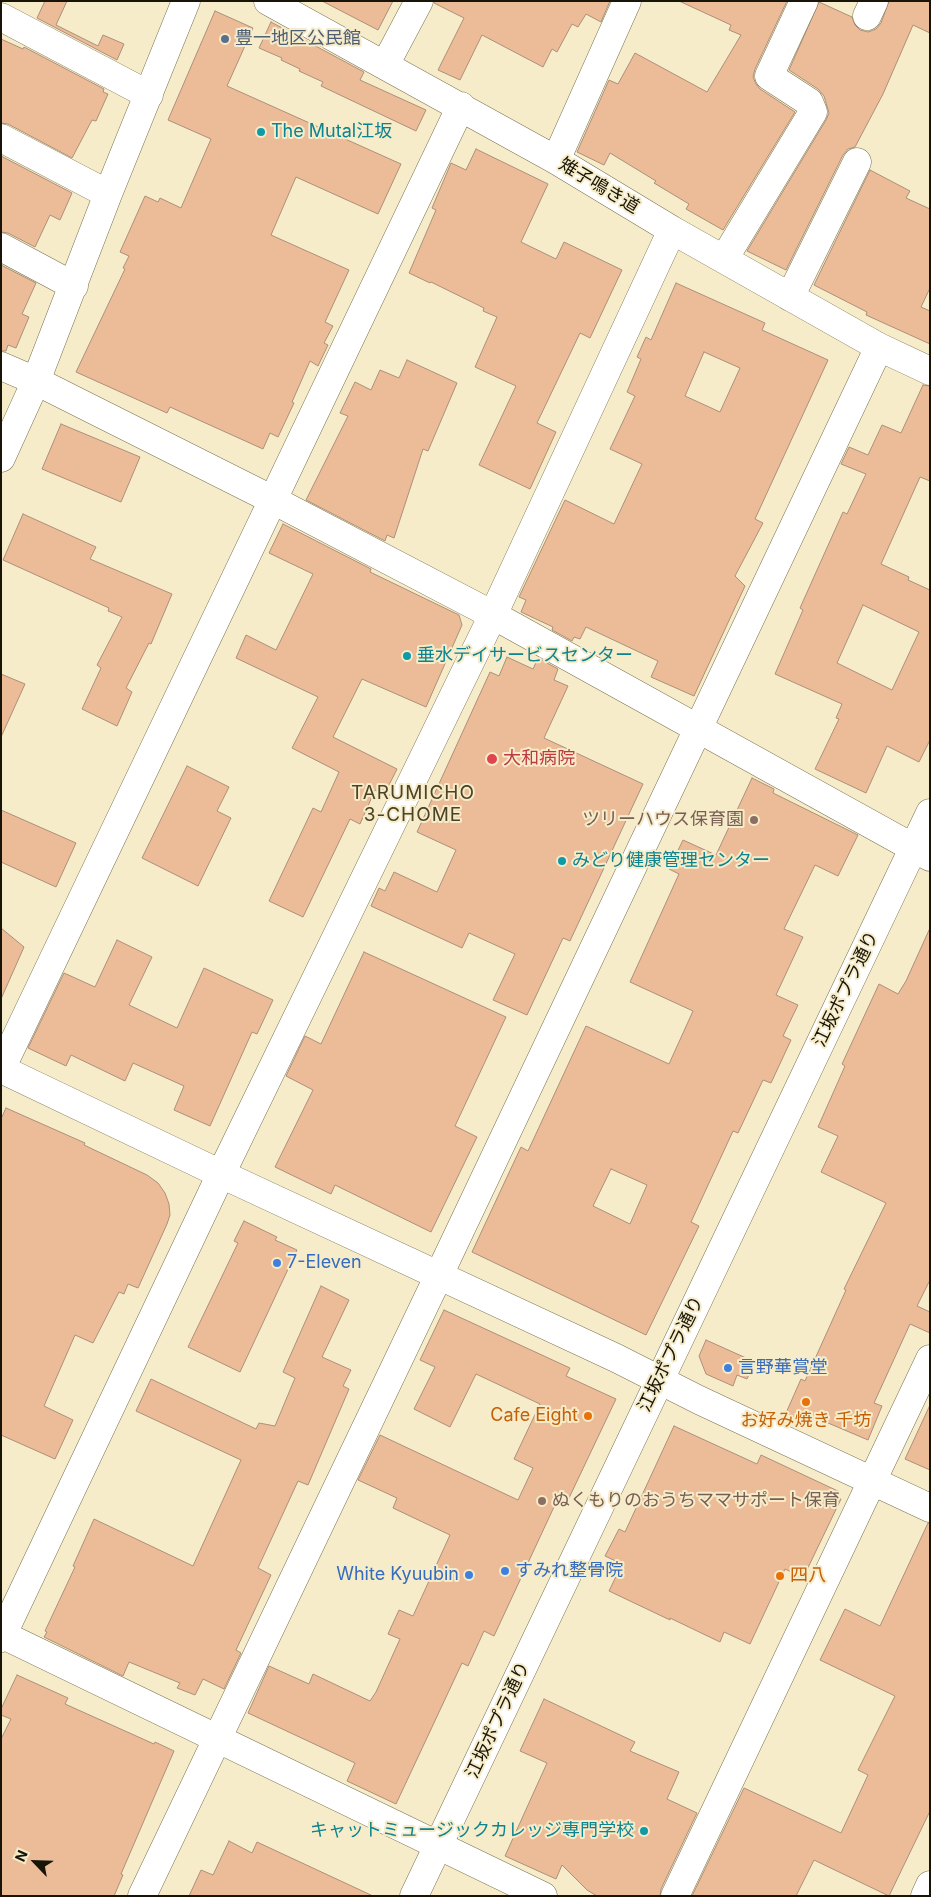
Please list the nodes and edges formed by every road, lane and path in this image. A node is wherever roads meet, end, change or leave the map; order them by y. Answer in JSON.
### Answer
{"nodes":[{"id":1,"x":186,"y":1,"type":"edge"},
{"id":2,"x":268,"y":1,"type":"edge"},
{"id":3,"x":419,"y":1,"type":"edge"},
{"id":4,"x":627,"y":1,"type":"edge"},
{"id":5,"x":804,"y":1,"type":"edge"},
{"id":6,"x":1,"y":17,"type":"edge"},
{"id":7,"x":385,"y":65,"type":"junction"},
{"id":8,"x":149,"y":95,"type":"junction"},
{"id":9,"x":461,"y":106,"type":"junction"},
{"id":10,"x":1,"y":138,"type":"edge"},
{"id":11,"x":556,"y":160,"type":"junction"},
{"id":12,"x":857,"y":162,"type":"dead end"},
{"id":13,"x":108,"y":194,"type":"junction"},
{"id":14,"x":672,"y":230,"type":"junction"},
{"id":15,"x":1,"y":247,"type":"edge"},
{"id":16,"x":724,"y":259,"type":"junction"},
{"id":17,"x":74,"y":286,"type":"junction"},
{"id":18,"x":790,"y":297,"type":"junction"},
{"id":19,"x":879,"y":347,"type":"junction"},
{"id":20,"x":1,"y":366,"type":"edge"},
{"id":21,"x":930,"y":371,"type":"edge"},
{"id":22,"x":36,"y":381,"type":"junction"},
{"id":23,"x":1,"y":458,"type":"edge"},
{"id":24,"x":273,"y":500,"type":"junction"},
{"id":25,"x":493,"y":615,"type":"junction"},
{"id":26,"x":699,"y":728,"type":"junction"},
{"id":27,"x":930,"y":813,"type":"edge"},
{"id":28,"x":922,"y":852,"type":"edge"},
{"id":29,"x":1,"y":1069,"type":"edge"},
{"id":30,"x":221,"y":1174,"type":"junction"},
{"id":31,"x":439,"y":1275,"type":"junction"},
{"id":32,"x":930,"y":1359,"type":"edge"},
{"id":33,"x":659,"y":1379,"type":"junction"},
{"id":34,"x":871,"y":1480,"type":"junction"},
{"id":35,"x":930,"y":1508,"type":"edge"},
{"id":36,"x":2,"y":1636,"type":"edge"},
{"id":37,"x":217,"y":1738,"type":"junction"},
{"id":38,"x":438,"y":1845,"type":"junction"},
{"id":39,"x":930,"y":1885,"type":"edge"},
{"id":40,"x":142,"y":1896,"type":"edge"},
{"id":41,"x":414,"y":1896,"type":"edge"},
{"id":42,"x":543,"y":1896,"type":"edge"},
{"id":43,"x":675,"y":1896,"type":"edge"},
{"id":44,"x":925,"y":1896,"type":"edge"}],
"edges":[{"from":1,"to":8,"type":"street"},
{"from":2,"to":7,"type":"street","name":"雉子鳴き道"},
{"from":3,"to":7,"type":"street"},
{"from":4,"to":11,"type":"street"},
{"from":5,"to":16,"type":"street"},
{"from":6,"to":8,"type":"street"},
{"from":7,"to":9,"type":"street","name":"雉子鳴き道"},
{"from":8,"to":13,"type":"street"},
{"from":9,"to":11,"type":"street","name":"雉子鳴き道"},
{"from":9,"to":24,"type":"street"},
{"from":10,"to":13,"type":"street"},
{"from":11,"to":14,"type":"street","name":"雉子鳴き道"},
{"from":12,"to":18,"type":"street"},
{"from":13,"to":17,"type":"street"},
{"from":14,"to":16,"type":"street","name":"雉子鳴き道"},
{"from":14,"to":25,"type":"street"},
{"from":15,"to":17,"type":"street"},
{"from":16,"to":18,"type":"street","name":"雉子鳴き道"},
{"from":17,"to":22,"type":"street"},
{"from":18,"to":19,"type":"street","name":"雉子鳴き道"},
{"from":19,"to":21,"type":"street","name":"雉子鳴き道"},
{"from":19,"to":26,"type":"street"},
{"from":20,"to":22,"type":"street"},
{"from":22,"to":23,"type":"street"},
{"from":22,"to":24,"type":"street"},
{"from":24,"to":25,"type":"street"},
{"from":24,"to":29,"type":"street"},
{"from":25,"to":26,"type":"street"},
{"from":25,"to":30,"type":"street"},
{"from":26,"to":28,"type":"street"},
{"from":26,"to":31,"type":"street"},
{"from":27,"to":28,"type":"street","name":"江坂ポプラ通り"},
{"from":28,"to":33,"type":"street","name":"江坂ポプラ通り"},
{"from":29,"to":30,"type":"street"},
{"from":30,"to":31,"type":"street"},
{"from":30,"to":36,"type":"street"},
{"from":31,"to":33,"type":"street"},
{"from":31,"to":37,"type":"street"},
{"from":32,"to":34,"type":"street"},
{"from":33,"to":34,"type":"street"},
{"from":33,"to":38,"type":"street","name":"江坂ポプラ通り"},
{"from":34,"to":35,"type":"street"},
{"from":34,"to":43,"type":"street"},
{"from":36,"to":37,"type":"street"},
{"from":37,"to":38,"type":"street"},
{"from":37,"to":40,"type":"street"},
{"from":38,"to":41,"type":"street","name":"江坂ポプラ通り"},
{"from":38,"to":42,"type":"street"},
{"from":39,"to":44,"type":"street"}]}
